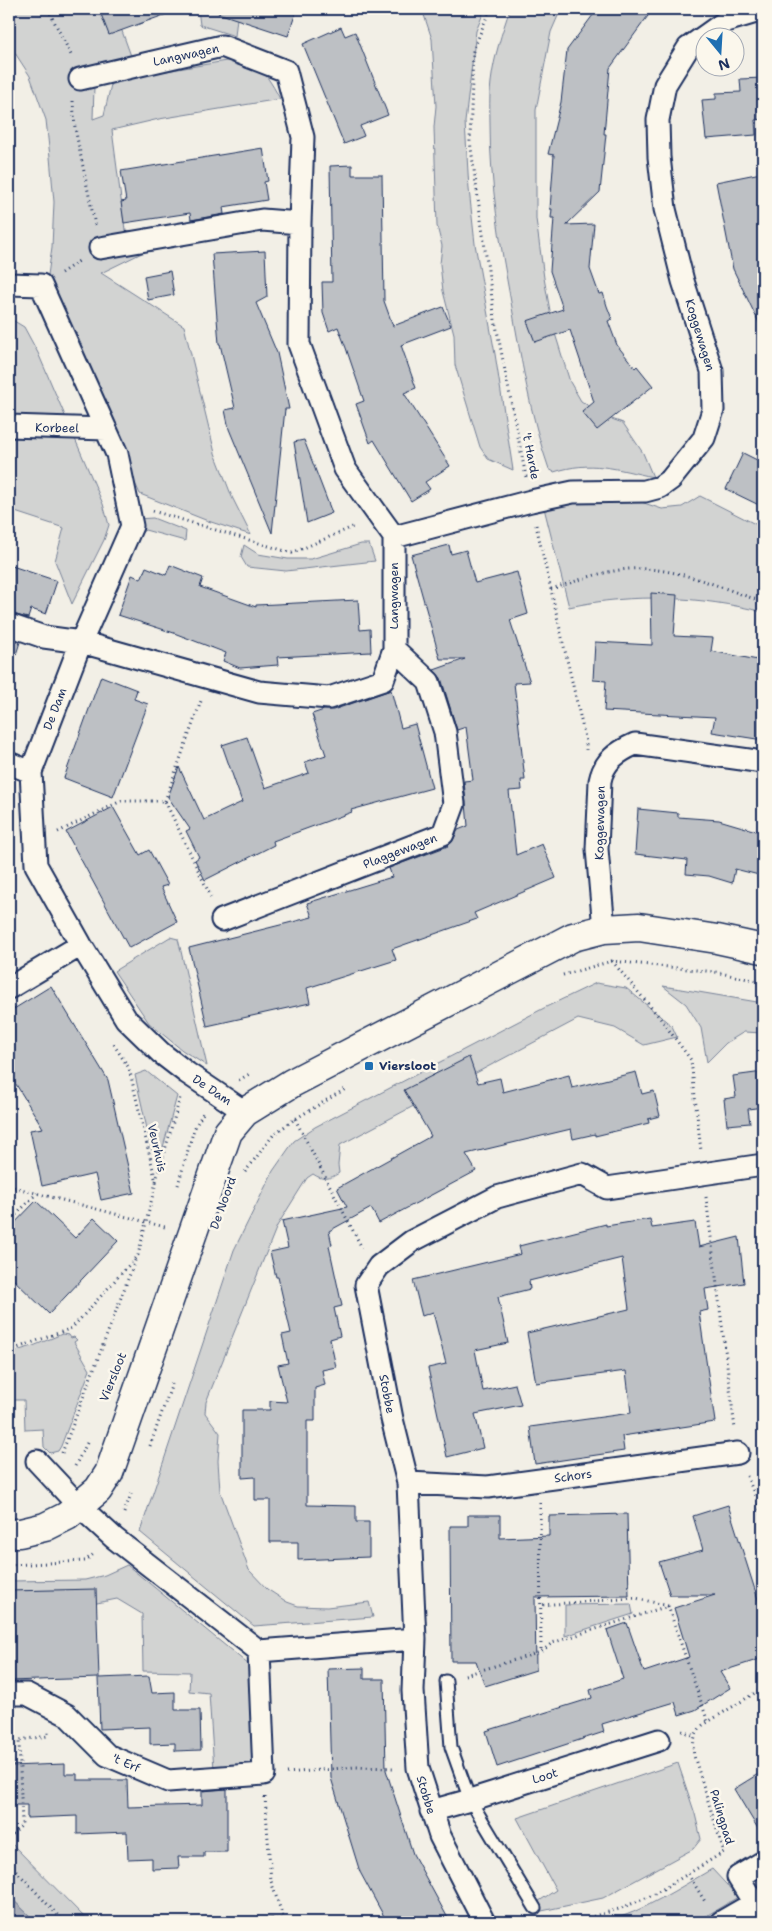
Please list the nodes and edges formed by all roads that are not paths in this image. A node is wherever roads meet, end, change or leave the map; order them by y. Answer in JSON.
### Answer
{"nodes":[{"id":1,"x":763,"y":10,"type":"edge"},
{"id":2,"x":80,"y":79,"type":"road end"},
{"id":3,"x":300,"y":223,"type":"junction"},
{"id":4,"x":100,"y":248,"type":"road end"},
{"id":5,"x":9,"y":284,"type":"edge"},
{"id":6,"x":9,"y":426,"type":"edge"},
{"id":7,"x":106,"y":429,"type":"junction"},
{"id":8,"x":394,"y":537,"type":"junction"},
{"id":9,"x":9,"y":625,"type":"edge"},
{"id":10,"x":81,"y":642,"type":"junction"},
{"id":11,"x":394,"y":649,"type":"junction"},
{"id":12,"x":763,"y":762,"type":"edge"},
{"id":13,"x":9,"y":763,"type":"edge"},
{"id":14,"x":32,"y":772,"type":"junction"},
{"id":15,"x":222,"y":920,"type":"road end"},
{"id":16,"x":604,"y":928,"type":"junction"},
{"id":17,"x":81,"y":945,"type":"junction"},
{"id":18,"x":763,"y":949,"type":"edge"},
{"id":19,"x":9,"y":988,"type":"edge"},
{"id":20,"x":245,"y":1112,"type":"junction"},
{"id":21,"x":763,"y":1165,"type":"edge"},
{"id":22,"x":738,"y":1453,"type":"road end"},
{"id":23,"x":40,"y":1464,"type":"road end"},
{"id":24,"x":408,"y":1483,"type":"junction"},
{"id":25,"x":79,"y":1506,"type":"junction"},
{"id":26,"x":9,"y":1533,"type":"edge"},
{"id":27,"x":415,"y":1639,"type":"junction"},
{"id":28,"x":259,"y":1651,"type":"junction"},
{"id":29,"x":446,"y":1681,"type":"road end"},
{"id":30,"x":9,"y":1694,"type":"edge"},
{"id":31,"x":659,"y":1740,"type":"dead end"},
{"id":32,"x":470,"y":1800,"type":"junction"},
{"id":33,"x":431,"y":1811,"type":"junction"},
{"id":34,"x":763,"y":1862,"type":"edge"},
{"id":35,"x":535,"y":1908,"type":"dead end"},
{"id":36,"x":759,"y":1910,"type":"edge"},
{"id":37,"x":714,"y":1914,"type":"edge"},
{"id":38,"x":484,"y":1922,"type":"edge"}],
"edges":[{"from":1,"to":8,"type":"street","name":"Koggewagen"},
{"from":2,"to":3,"type":"street","name":"Langwagen"},
{"from":3,"to":4,"type":"street"},
{"from":3,"to":8,"type":"street","name":"Langwagen"},
{"from":5,"to":7,"type":"street","name":"De Dam"},
{"from":6,"to":7,"type":"street","name":"Korbeel"},
{"from":7,"to":10,"type":"street","name":"De Dam"},
{"from":8,"to":11,"type":"street","name":"Langwagen"},
{"from":9,"to":10,"type":"street","name":"Langwagen"},
{"from":10,"to":11,"type":"street","name":"Langwagen"},
{"from":10,"to":14,"type":"street","name":"De Dam"},
{"from":11,"to":15,"type":"street","name":"Plaggewagen"},
{"from":12,"to":16,"type":"street","name":"Koggewagen"},
{"from":13,"to":14,"type":"street"},
{"from":14,"to":17,"type":"street","name":"De Dam"},
{"from":16,"to":18,"type":"street"},
{"from":16,"to":20,"type":"street"},
{"from":17,"to":19,"type":"street"},
{"from":17,"to":20,"type":"street","name":"De Dam"},
{"from":20,"to":25,"type":"street"},
{"from":21,"to":24,"type":"street","name":"Stobbe"},
{"from":22,"to":24,"type":"street","name":"Schors"},
{"from":23,"to":25,"type":"street"},
{"from":24,"to":27,"type":"street","name":"Stobbe"},
{"from":25,"to":26,"type":"street"},
{"from":25,"to":28,"type":"street"},
{"from":27,"to":28,"type":"street"},
{"from":27,"to":33,"type":"street","name":"Stobbe"},
{"from":28,"to":30,"type":"street","name":"'t Erf"},
{"from":29,"to":32,"type":"lane"},
{"from":31,"to":32,"type":"street","name":"Loot"},
{"from":32,"to":33,"type":"street","name":"Loot"},
{"from":32,"to":35,"type":"lane"},
{"from":33,"to":38,"type":"street","name":"Stobbe"},
{"from":34,"to":36,"type":"street"},
{"from":36,"to":37,"type":"street"}]}
